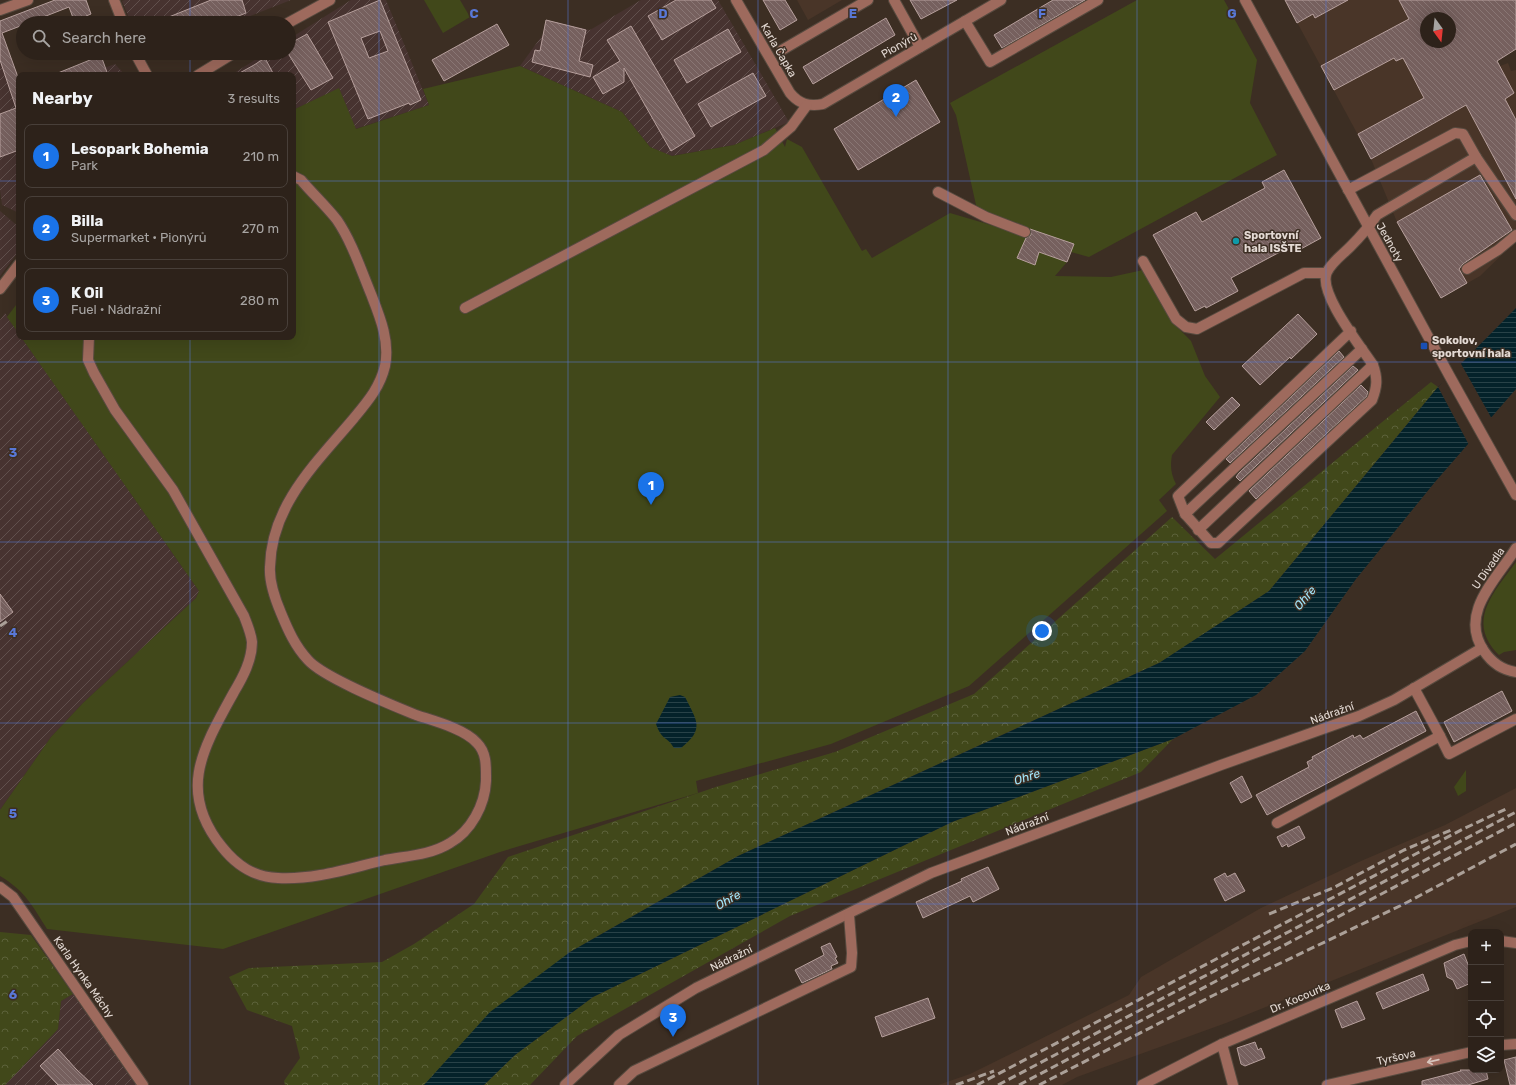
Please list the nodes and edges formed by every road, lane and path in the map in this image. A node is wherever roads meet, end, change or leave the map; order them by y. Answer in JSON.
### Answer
{"nodes":[{"id":1,"x":28,"y":0,"type":"edge"},
{"id":2,"x":114,"y":0,"type":"edge"},
{"id":3,"x":330,"y":0,"type":"edge"},
{"id":4,"x":736,"y":0,"type":"edge"},
{"id":5,"x":868,"y":0,"type":"edge"},
{"id":6,"x":894,"y":0,"type":"edge"},
{"id":7,"x":1001,"y":0,"type":"edge"},
{"id":8,"x":1098,"y":0,"type":"edge"},
{"id":9,"x":1245,"y":0,"type":"edge"},
{"id":10,"x":0,"y":10,"type":"edge"},
{"id":11,"x":120,"y":16,"type":"edge"},
{"id":12,"x":296,"y":19,"type":"edge"},
{"id":13,"x":965,"y":21,"type":"junction"},
{"id":14,"x":920,"y":47,"type":"junction"},
{"id":15,"x":782,"y":50,"type":"dead end"},
{"id":16,"x":139,"y":60,"type":"edge"},
{"id":17,"x":223,"y":60,"type":"edge"},
{"id":18,"x":145,"y":72,"type":"edge"},
{"id":19,"x":203,"y":72,"type":"edge"},
{"id":20,"x":808,"y":105,"type":"junction"},
{"id":21,"x":1476,"y":157,"type":"junction"},
{"id":22,"x":296,"y":178,"type":"edge"},
{"id":23,"x":1348,"y":190,"type":"junction"},
{"id":24,"x":938,"y":192,"type":"dead end"},
{"id":25,"x":1516,"y":216,"type":"edge"},
{"id":26,"x":1369,"y":228,"type":"junction"},
{"id":27,"x":1024,"y":232,"type":"dead end"},
{"id":28,"x":1516,"y":235,"type":"edge"},
{"id":29,"x":1143,"y":261,"type":"dead end"},
{"id":30,"x":16,"y":268,"type":"edge"},
{"id":31,"x":1467,"y":270,"type":"dead end"},
{"id":32,"x":1326,"y":273,"type":"junction"},
{"id":33,"x":0,"y":289,"type":"edge"},
{"id":34,"x":465,"y":308,"type":"dead end"},
{"id":35,"x":1351,"y":331,"type":"junction"},
{"id":36,"x":89,"y":340,"type":"edge"},
{"id":37,"x":1362,"y":348,"type":"junction"},
{"id":38,"x":1373,"y":365,"type":"junction"},
{"id":39,"x":1516,"y":495,"type":"edge"},
{"id":40,"x":1185,"y":514,"type":"junction"},
{"id":41,"x":1198,"y":530,"type":"junction"},
{"id":42,"x":1516,"y":548,"type":"edge"},
{"id":43,"x":1482,"y":648,"type":"junction"},
{"id":44,"x":1516,"y":672,"type":"edge"},
{"id":45,"x":1414,"y":688,"type":"junction"},
{"id":46,"x":1516,"y":719,"type":"edge"},
{"id":47,"x":1440,"y":736,"type":"junction"},
{"id":48,"x":1277,"y":823,"type":"dead end"},
{"id":49,"x":0,"y":887,"type":"edge"},
{"id":50,"x":849,"y":915,"type":"junction"},
{"id":51,"x":1504,"y":941,"type":"edge"},
{"id":52,"x":1468,"y":942,"type":"edge"},
{"id":53,"x":1516,"y":943,"type":"edge"},
{"id":54,"x":1222,"y":1044,"type":"junction"},
{"id":55,"x":1516,"y":1044,"type":"edge"},
{"id":56,"x":1504,"y":1045,"type":"edge"},
{"id":57,"x":1468,"y":1053,"type":"edge"},
{"id":58,"x":143,"y":1085,"type":"edge"},
{"id":59,"x":565,"y":1085,"type":"edge"},
{"id":60,"x":619,"y":1085,"type":"edge"},
{"id":61,"x":1142,"y":1085,"type":"edge"},
{"id":62,"x":1232,"y":1085,"type":"edge"},
{"id":63,"x":1327,"y":1085,"type":"edge"}],
"edges":[{"from":1,"to":10,"type":"street"},
{"from":2,"to":11,"type":"street"},
{"from":3,"to":12,"type":"street"},
{"from":4,"to":20,"type":"street","name":"Karla Čapka"},
{"from":5,"to":15,"type":"street"},
{"from":6,"to":14,"type":"street"},
{"from":7,"to":13,"type":"street","name":"Pionýrů"},
{"from":8,"to":13,"type":"street"},
{"from":9,"to":23,"type":"street","name":"Jednoty"},
{"from":13,"to":14,"type":"street","name":"Pionýrů"},
{"from":14,"to":20,"type":"street","name":"Pionýrů"},
{"from":16,"to":18,"type":"street"},
{"from":17,"to":19,"type":"street"},
{"from":20,"to":34,"type":"street"},
{"from":21,"to":23,"type":"street"},
{"from":21,"to":25,"type":"street"},
{"from":21,"to":26,"type":"street"},
{"from":22,"to":36,"type":"street"},
{"from":23,"to":26,"type":"street","name":"Jednoty"},
{"from":24,"to":27,"type":"street"},
{"from":26,"to":32,"type":"street"},
{"from":26,"to":39,"type":"street","name":"Jednoty"},
{"from":28,"to":31,"type":"street"},
{"from":29,"to":32,"type":"street"},
{"from":30,"to":33,"type":"street"},
{"from":32,"to":35,"type":"street"},
{"from":35,"to":37,"type":"street"},
{"from":35,"to":40,"type":"street"},
{"from":37,"to":38,"type":"street"},
{"from":37,"to":40,"type":"street"},
{"from":38,"to":41,"type":"street"},
{"from":38,"to":41,"type":"street"},
{"from":40,"to":41,"type":"street"},
{"from":42,"to":43,"type":"street","name":"U Divadla"},
{"from":43,"to":44,"type":"street"},
{"from":43,"to":45,"type":"street","name":"Nádražní"},
{"from":45,"to":47,"type":"street"},
{"from":45,"to":50,"type":"street","name":"Nádražní"},
{"from":46,"to":47,"type":"street"},
{"from":47,"to":48,"type":"street"},
{"from":49,"to":58,"type":"street","name":"Karla Hynka Máchy"},
{"from":50,"to":59,"type":"street","name":"Nádražní"},
{"from":50,"to":60,"type":"street"},
{"from":51,"to":53,"type":"street"},
{"from":52,"to":54,"type":"street","name":"Dr. Kocourka"},
{"from":54,"to":61,"type":"street","name":"Dr. Kocourka"},
{"from":54,"to":62,"type":"street"},
{"from":55,"to":56,"type":"street"},
{"from":57,"to":63,"type":"street","name":"Tyršova","one_way":true}]}
